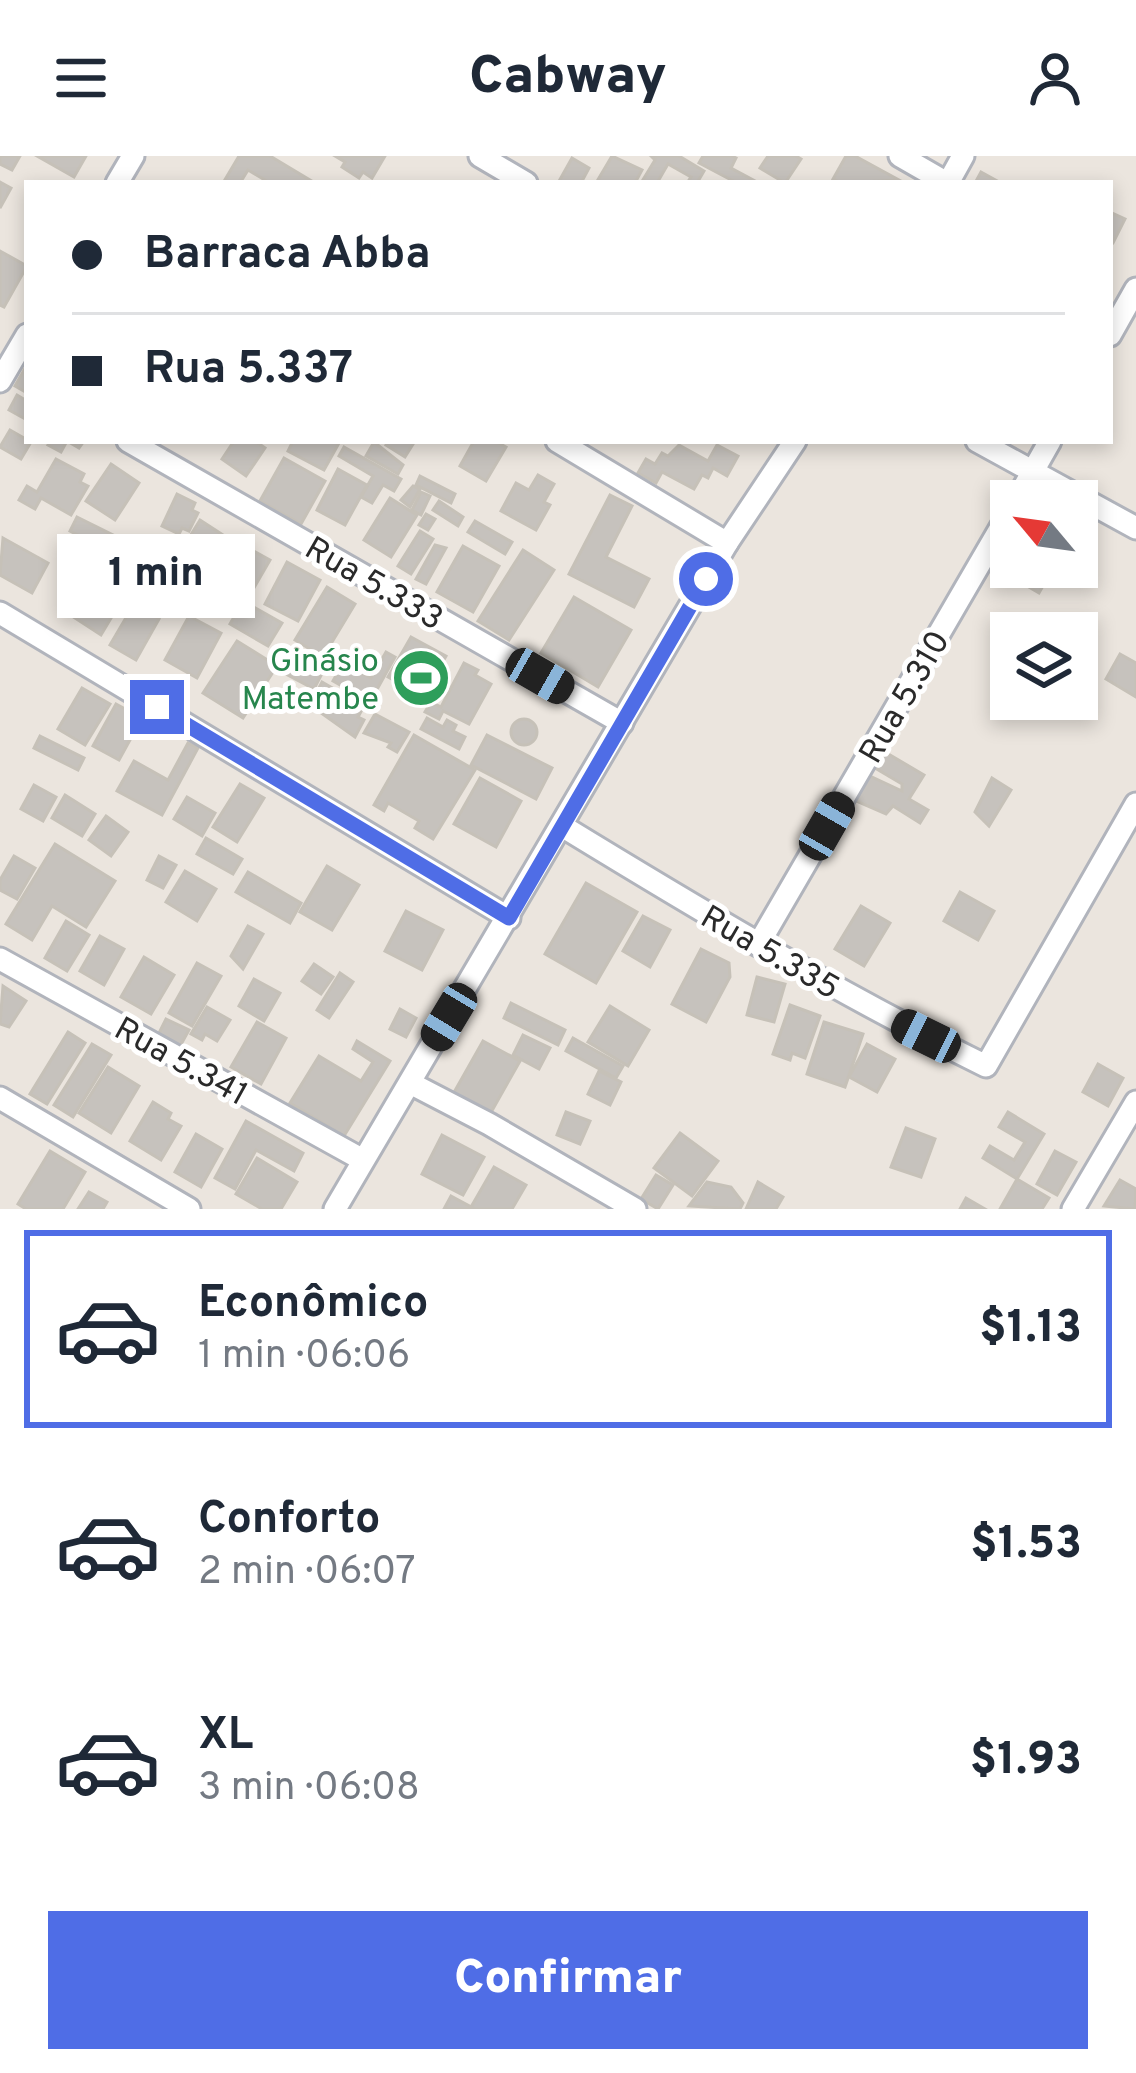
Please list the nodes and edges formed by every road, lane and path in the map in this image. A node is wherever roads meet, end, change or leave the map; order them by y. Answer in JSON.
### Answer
{"nodes":[{"id":1,"x":480,"y":156,"type":"edge"},
{"id":2,"x":900,"y":156,"type":"edge"},
{"id":3,"x":521,"y":180,"type":"edge"},
{"id":4,"x":943,"y":180,"type":"edge"},
{"id":5,"x":1136,"y":290,"type":"edge"},
{"id":6,"x":1113,"y":330,"type":"edge"},
{"id":7,"x":24,"y":340,"type":"edge"},
{"id":8,"x":0,"y":381,"type":"edge"},
{"id":9,"x":133,"y":444,"type":"edge"},
{"id":10,"x":562,"y":444,"type":"edge"},
{"id":11,"x":793,"y":444,"type":"edge"},
{"id":12,"x":982,"y":444,"type":"edge"},
{"id":13,"x":1049,"y":444,"type":"edge"},
{"id":14,"x":1034,"y":471,"type":"junction"},
{"id":15,"x":1029,"y":480,"type":"edge"},
{"id":16,"x":1136,"y":528,"type":"edge"},
{"id":17,"x":727,"y":543,"type":"junction"},
{"id":18,"x":990,"y":546,"type":"edge"},
{"id":19,"x":0,"y":613,"type":"edge"},
{"id":20,"x":622,"y":723,"type":"junction"},
{"id":21,"x":1136,"y":804,"type":"edge"},
{"id":22,"x":562,"y":826,"type":"junction"},
{"id":23,"x":509,"y":918,"type":"junction"},
{"id":24,"x":758,"y":945,"type":"junction"},
{"id":25,"x":0,"y":959,"type":"edge"},
{"id":26,"x":410,"y":1083,"type":"junction"},
{"id":27,"x":0,"y":1098,"type":"edge"},
{"id":28,"x":1136,"y":1102,"type":"edge"},
{"id":29,"x":363,"y":1160,"type":"junction"},
{"id":30,"x":189,"y":1209,"type":"edge"},
{"id":31,"x":335,"y":1209,"type":"edge"},
{"id":32,"x":635,"y":1209,"type":"edge"},
{"id":33,"x":1073,"y":1209,"type":"edge"}],
"edges":[{"from":1,"to":3,"type":"street"},
{"from":2,"to":4,"type":"street"},
{"from":5,"to":6,"type":"street"},
{"from":7,"to":8,"type":"street"},
{"from":9,"to":20,"type":"street","name":"Rua 5.333"},
{"from":10,"to":17,"type":"street"},
{"from":11,"to":17,"type":"street"},
{"from":12,"to":14,"type":"street"},
{"from":13,"to":14,"type":"street"},
{"from":14,"to":15,"type":"street"},
{"from":14,"to":16,"type":"street"},
{"from":17,"to":20,"type":"street"},
{"from":18,"to":24,"type":"street","name":"Rua 5.310"},
{"from":19,"to":23,"type":"street"},
{"from":20,"to":22,"type":"street"},
{"from":21,"to":24,"type":"street","name":"Rua 5.335"},
{"from":22,"to":23,"type":"street"},
{"from":22,"to":24,"type":"street","name":"Rua 5.335"},
{"from":23,"to":26,"type":"street"},
{"from":25,"to":29,"type":"street","name":"Rua 5.341"},
{"from":26,"to":29,"type":"street"},
{"from":26,"to":32,"type":"street"},
{"from":27,"to":30,"type":"street"},
{"from":28,"to":33,"type":"street"},
{"from":29,"to":31,"type":"street"}]}
